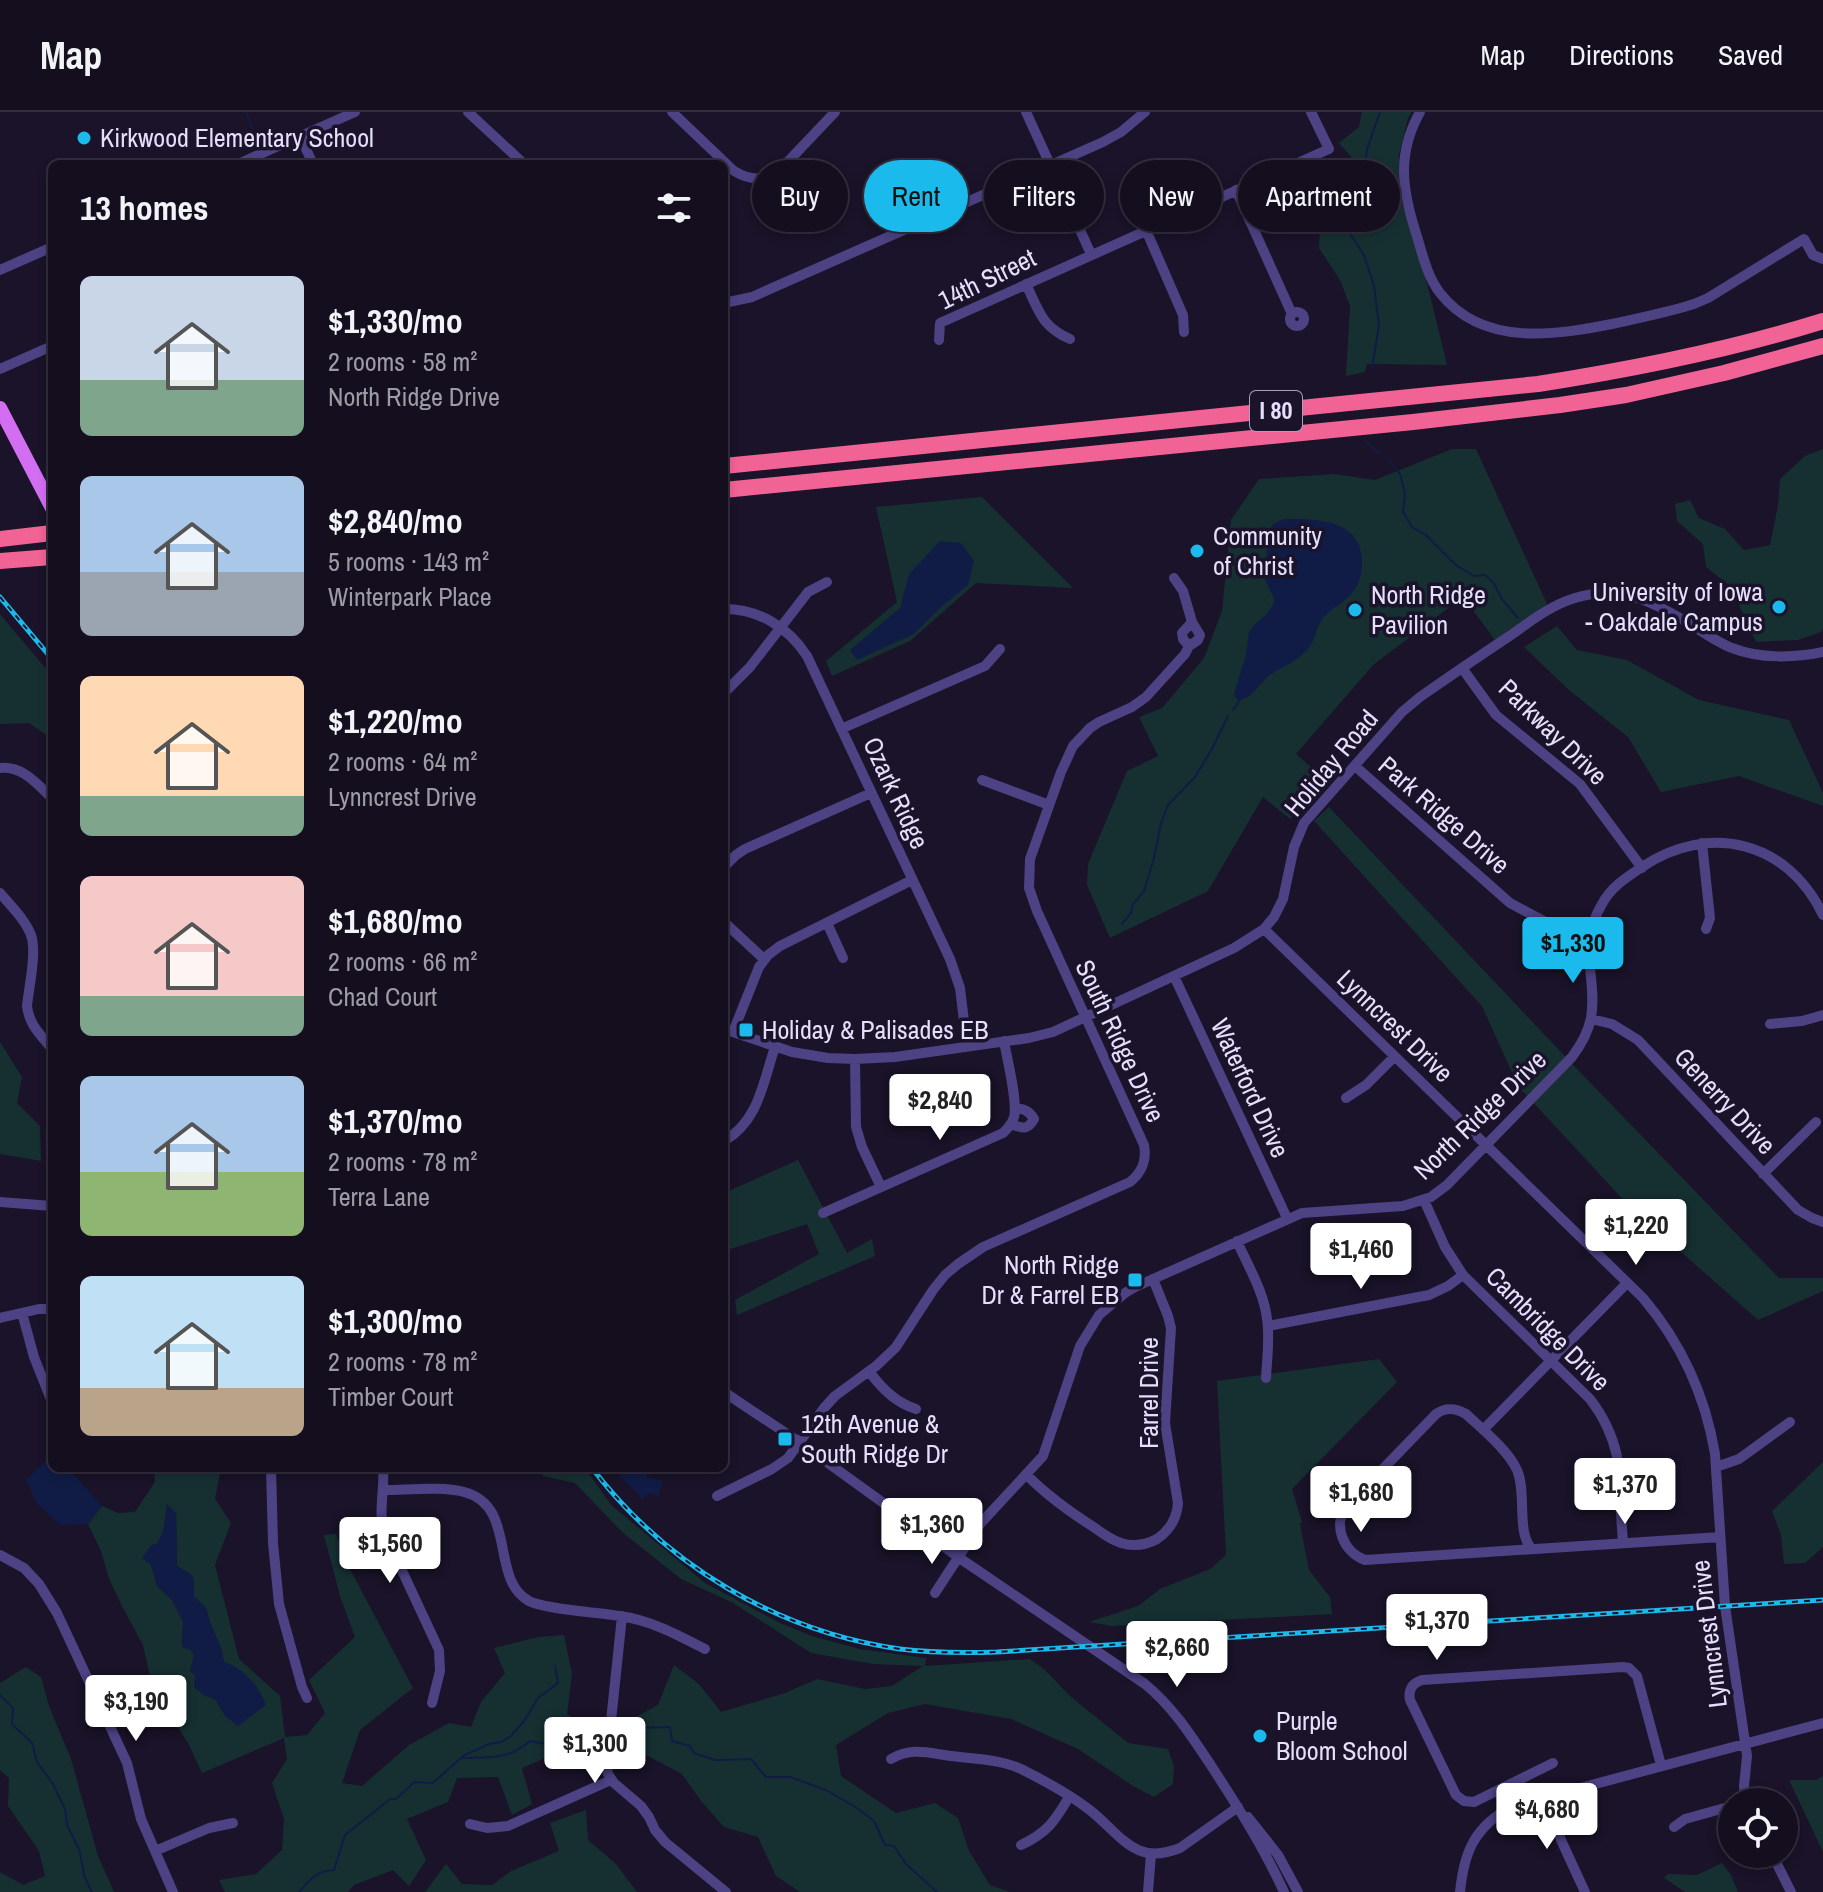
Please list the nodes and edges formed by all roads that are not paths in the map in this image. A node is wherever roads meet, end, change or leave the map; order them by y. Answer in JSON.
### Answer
{"nodes":[{"id":1,"x":355,"y":112,"type":"edge"},
{"id":2,"x":468,"y":112,"type":"edge"},
{"id":3,"x":672,"y":112,"type":"edge"},
{"id":4,"x":835,"y":112,"type":"edge"},
{"id":5,"x":1026,"y":112,"type":"edge"},
{"id":6,"x":1145,"y":112,"type":"edge"},
{"id":7,"x":1311,"y":112,"type":"edge"},
{"id":8,"x":1420,"y":112,"type":"edge"},
{"id":9,"x":300,"y":136,"type":"junction"},
{"id":10,"x":247,"y":160,"type":"edge"},
{"id":11,"x":311,"y":160,"type":"edge"},
{"id":12,"x":520,"y":160,"type":"edge"},
{"id":13,"x":722,"y":160,"type":"edge"},
{"id":14,"x":1049,"y":160,"type":"edge"},
{"id":15,"x":1062,"y":160,"type":"edge"},
{"id":16,"x":728,"y":165,"type":"edge"},
{"id":17,"x":1236,"y":190,"type":"junction"},
{"id":18,"x":984,"y":195,"type":"edge"},
{"id":19,"x":1222,"y":196,"type":"edge"},
{"id":20,"x":1081,"y":232,"type":"edge"},
{"id":21,"x":1141,"y":232,"type":"edge"},
{"id":22,"x":1147,"y":232,"type":"edge"},
{"id":23,"x":48,"y":249,"type":"edge"},
{"id":24,"x":1091,"y":254,"type":"junction"},
{"id":25,"x":1823,"y":259,"type":"edge"},
{"id":26,"x":0,"y":270,"type":"edge"},
{"id":27,"x":1026,"y":284,"type":"junction"},
{"id":28,"x":728,"y":302,"type":"edge"},
{"id":29,"x":1292,"y":314,"type":"dead end"},
{"id":30,"x":1823,"y":321,"type":"edge"},
{"id":31,"x":1184,"y":332,"type":"dead end"},
{"id":32,"x":1070,"y":339,"type":"dead end"},
{"id":33,"x":939,"y":340,"type":"dead end"},
{"id":34,"x":48,"y":348,"type":"edge"},
{"id":35,"x":1823,"y":348,"type":"edge"},
{"id":36,"x":0,"y":369,"type":"edge"},
{"id":37,"x":2,"y":417,"type":"edge"},
{"id":38,"x":728,"y":466,"type":"edge"},
{"id":39,"x":728,"y":490,"type":"edge"},
{"id":40,"x":48,"y":501,"type":"edge"},
{"id":41,"x":48,"y":533,"type":"edge"},
{"id":42,"x":0,"y":539,"type":"edge"},
{"id":43,"x":48,"y":557,"type":"edge"},
{"id":44,"x":0,"y":561,"type":"edge"},
{"id":45,"x":1174,"y":578,"type":"dead end"},
{"id":46,"x":827,"y":582,"type":"dead end"},
{"id":47,"x":728,"y":609,"type":"edge"},
{"id":48,"x":781,"y":627,"type":"junction"},
{"id":49,"x":1000,"y":649,"type":"dead end"},
{"id":50,"x":1823,"y":652,"type":"edge"},
{"id":51,"x":1462,"y":668,"type":"junction"},
{"id":52,"x":728,"y":689,"type":"edge"},
{"id":53,"x":841,"y":729,"type":"junction"},
{"id":54,"x":1355,"y":766,"type":"junction"},
{"id":55,"x":0,"y":768,"type":"edge"},
{"id":56,"x":982,"y":780,"type":"dead end"},
{"id":57,"x":871,"y":793,"type":"junction"},
{"id":58,"x":48,"y":794,"type":"edge"},
{"id":59,"x":1049,"y":805,"type":"junction"},
{"id":60,"x":1702,"y":843,"type":"junction"},
{"id":61,"x":728,"y":863,"type":"edge"},
{"id":62,"x":1642,"y":868,"type":"junction"},
{"id":63,"x":912,"y":880,"type":"junction"},
{"id":64,"x":0,"y":893,"type":"edge"},
{"id":65,"x":1823,"y":915,"type":"edge"},
{"id":66,"x":827,"y":923,"type":"junction"},
{"id":67,"x":728,"y":926,"type":"edge"},
{"id":68,"x":1264,"y":929,"type":"junction"},
{"id":69,"x":1706,"y":929,"type":"dead end"},
{"id":70,"x":1590,"y":936,"type":"junction"},
{"id":71,"x":843,"y":958,"type":"dead end"},
{"id":72,"x":764,"y":959,"type":"junction"},
{"id":73,"x":1174,"y":976,"type":"junction"},
{"id":74,"x":1823,"y":1015,"type":"edge"},
{"id":75,"x":1085,"y":1017,"type":"junction"},
{"id":76,"x":1591,"y":1019,"type":"junction"},
{"id":77,"x":1770,"y":1024,"type":"dead end"},
{"id":78,"x":729,"y":1031,"type":"edge"},
{"id":79,"x":1004,"y":1041,"type":"junction"},
{"id":80,"x":48,"y":1045,"type":"edge"},
{"id":81,"x":967,"y":1046,"type":"junction"},
{"id":82,"x":775,"y":1047,"type":"junction"},
{"id":83,"x":1394,"y":1057,"type":"junction"},
{"id":84,"x":855,"y":1059,"type":"junction"},
{"id":85,"x":1346,"y":1098,"type":"dead end"},
{"id":86,"x":1015,"y":1108,"type":"junction"},
{"id":87,"x":1816,"y":1122,"type":"dead end"},
{"id":88,"x":1011,"y":1124,"type":"junction"},
{"id":89,"x":728,"y":1138,"type":"edge"},
{"id":90,"x":1486,"y":1146,"type":"junction"},
{"id":91,"x":1763,"y":1174,"type":"junction"},
{"id":92,"x":881,"y":1187,"type":"junction"},
{"id":93,"x":1424,"y":1200,"type":"junction"},
{"id":94,"x":0,"y":1202,"type":"edge"},
{"id":95,"x":48,"y":1206,"type":"edge"},
{"id":96,"x":823,"y":1213,"type":"dead end"},
{"id":97,"x":1287,"y":1218,"type":"junction"},
{"id":98,"x":1823,"y":1222,"type":"edge"},
{"id":99,"x":1237,"y":1241,"type":"junction"},
{"id":100,"x":1463,"y":1275,"type":"junction"},
{"id":101,"x":1153,"y":1279,"type":"junction"},
{"id":102,"x":1627,"y":1283,"type":"junction"},
{"id":103,"x":48,"y":1309,"type":"edge"},
{"id":104,"x":22,"y":1313,"type":"junction"},
{"id":105,"x":0,"y":1318,"type":"edge"},
{"id":106,"x":1268,"y":1326,"type":"junction"},
{"id":107,"x":1550,"y":1360,"type":"junction"},
{"id":108,"x":869,"y":1371,"type":"junction"},
{"id":109,"x":1266,"y":1378,"type":"dead end"},
{"id":110,"x":48,"y":1392,"type":"edge"},
{"id":111,"x":728,"y":1395,"type":"edge"},
{"id":112,"x":916,"y":1409,"type":"dead end"},
{"id":113,"x":1790,"y":1422,"type":"dead end"},
{"id":114,"x":1483,"y":1430,"type":"junction"},
{"id":115,"x":799,"y":1442,"type":"junction"},
{"id":116,"x":1716,"y":1467,"type":"junction"},
{"id":117,"x":271,"y":1472,"type":"edge"},
{"id":118,"x":383,"y":1472,"type":"edge"},
{"id":119,"x":1027,"y":1475,"type":"junction"},
{"id":120,"x":384,"y":1490,"type":"junction"},
{"id":121,"x":717,"y":1496,"type":"dead end"},
{"id":122,"x":1720,"y":1537,"type":"junction"},
{"id":123,"x":1623,"y":1543,"type":"junction"},
{"id":124,"x":1532,"y":1549,"type":"junction"},
{"id":125,"x":0,"y":1555,"type":"edge"},
{"id":126,"x":958,"y":1557,"type":"junction"},
{"id":127,"x":935,"y":1593,"type":"dead end"},
{"id":128,"x":622,"y":1616,"type":"junction"},
{"id":129,"x":705,"y":1649,"type":"dead end"},
{"id":130,"x":307,"y":1698,"type":"dead end"},
{"id":131,"x":432,"y":1703,"type":"dead end"},
{"id":132,"x":1823,"y":1723,"type":"edge"},
{"id":133,"x":1745,"y":1743,"type":"junction"},
{"id":134,"x":891,"y":1759,"type":"dead end"},
{"id":135,"x":1553,"y":1763,"type":"dead end"},
{"id":136,"x":1661,"y":1765,"type":"junction"},
{"id":137,"x":611,"y":1780,"type":"junction"},
{"id":138,"x":1515,"y":1782,"type":"junction"},
{"id":139,"x":1744,"y":1788,"type":"edge"},
{"id":140,"x":1547,"y":1796,"type":"junction"},
{"id":141,"x":1069,"y":1797,"type":"junction"},
{"id":142,"x":1524,"y":1802,"type":"junction"},
{"id":143,"x":1238,"y":1807,"type":"junction"},
{"id":144,"x":1718,"y":1810,"type":"edge"},
{"id":145,"x":233,"y":1823,"type":"dead end"},
{"id":146,"x":470,"y":1824,"type":"dead end"},
{"id":147,"x":1674,"y":1827,"type":"dead end"},
{"id":148,"x":1021,"y":1845,"type":"dead end"},
{"id":149,"x":155,"y":1851,"type":"junction"},
{"id":150,"x":1151,"y":1854,"type":"junction"},
{"id":151,"x":1779,"y":1868,"type":"edge"},
{"id":152,"x":173,"y":1892,"type":"edge"},
{"id":153,"x":726,"y":1892,"type":"edge"},
{"id":154,"x":1148,"y":1892,"type":"edge"},
{"id":155,"x":1284,"y":1892,"type":"edge"},
{"id":156,"x":1298,"y":1892,"type":"edge"},
{"id":157,"x":1460,"y":1892,"type":"edge"},
{"id":158,"x":1585,"y":1892,"type":"edge"},
{"id":159,"x":1791,"y":1892,"type":"edge"}],
"edges":[{"from":1,"to":9,"type":"street"},
{"from":2,"to":12,"type":"street"},
{"from":3,"to":13,"type":"street"},
{"from":4,"to":16,"type":"street"},
{"from":5,"to":14,"type":"street"},
{"from":6,"to":15,"type":"street"},
{"from":7,"to":17,"type":"street","name":"14th Street"},
{"from":8,"to":25,"type":"street"},
{"from":9,"to":10,"type":"street"},
{"from":9,"to":11,"type":"street"},
{"from":17,"to":19,"type":"street","name":"14th Street"},
{"from":17,"to":29,"type":"street"},
{"from":18,"to":28,"type":"street"},
{"from":20,"to":24,"type":"street"},
{"from":21,"to":24,"type":"street","name":"14th Street"},
{"from":22,"to":31,"type":"street"},
{"from":23,"to":26,"type":"street"},
{"from":24,"to":27,"type":"street","name":"14th Street"},
{"from":27,"to":32,"type":"street"},
{"from":27,"to":33,"type":"street","name":"14th Street"},
{"from":30,"to":38,"type":"highway","number":"I 80"},
{"from":34,"to":36,"type":"street"},
{"from":35,"to":39,"type":"highway","number":"I 80"},
{"from":37,"to":40,"type":"main road"},
{"from":41,"to":42,"type":"highway"},
{"from":43,"to":44,"type":"highway"},
{"from":45,"to":59,"type":"street","name":"South Ridge Drive"},
{"from":46,"to":48,"type":"street"},
{"from":47,"to":48,"type":"street","name":"Ozark Ridge"},
{"from":48,"to":52,"type":"street"},
{"from":48,"to":53,"type":"street","name":"Ozark Ridge"},
{"from":49,"to":53,"type":"street"},
{"from":50,"to":51,"type":"street","name":"Holiday Road"},
{"from":51,"to":54,"type":"street","name":"Holiday Road"},
{"from":51,"to":62,"type":"street","name":"Parkway Drive"},
{"from":53,"to":57,"type":"street","name":"Ozark Ridge"},
{"from":54,"to":68,"type":"street","name":"Holiday Road"},
{"from":54,"to":70,"type":"street","name":"Park Ridge Drive"},
{"from":55,"to":58,"type":"street"},
{"from":56,"to":59,"type":"street"},
{"from":57,"to":61,"type":"street"},
{"from":57,"to":63,"type":"street","name":"Ozark Ridge"},
{"from":59,"to":75,"type":"street","name":"South Ridge Drive"},
{"from":60,"to":62,"type":"street","name":"North Ridge Drive"},
{"from":60,"to":65,"type":"street","name":"North Ridge Drive"},
{"from":60,"to":69,"type":"street"},
{"from":62,"to":70,"type":"street","name":"North Ridge Drive"},
{"from":63,"to":66,"type":"street"},
{"from":63,"to":81,"type":"street","name":"Ozark Ridge"},
{"from":64,"to":80,"type":"street"},
{"from":66,"to":71,"type":"street"},
{"from":66,"to":72,"type":"street"},
{"from":67,"to":72,"type":"street"},
{"from":68,"to":73,"type":"street","name":"Holiday Road"},
{"from":68,"to":83,"type":"street","name":"Lynncrest Drive"},
{"from":70,"to":76,"type":"street","name":"North Ridge Drive"},
{"from":72,"to":78,"type":"street"},
{"from":73,"to":75,"type":"street","name":"Holiday Road"},
{"from":73,"to":97,"type":"street","name":"Waterford Drive"},
{"from":74,"to":77,"type":"street"},
{"from":75,"to":79,"type":"street","name":"Holiday Road"},
{"from":75,"to":108,"type":"street","name":"South Ridge Drive"},
{"from":76,"to":90,"type":"street","name":"North Ridge Drive"},
{"from":76,"to":91,"type":"street","name":"Generry Drive"},
{"from":78,"to":82,"type":"street","name":"Holiday Road"},
{"from":79,"to":81,"type":"street","name":"Holiday Road"},
{"from":79,"to":86,"type":"street"},
{"from":81,"to":84,"type":"street","name":"Holiday Road"},
{"from":82,"to":84,"type":"street","name":"Holiday Road"},
{"from":82,"to":89,"type":"street"},
{"from":83,"to":85,"type":"street"},
{"from":83,"to":90,"type":"street","name":"Lynncrest Drive"},
{"from":84,"to":92,"type":"street"},
{"from":86,"to":88,"type":"street"},
{"from":86,"to":88,"type":"street"},
{"from":87,"to":91,"type":"street"},
{"from":88,"to":92,"type":"street"},
{"from":90,"to":93,"type":"street","name":"North Ridge Drive"},
{"from":90,"to":102,"type":"street","name":"Lynncrest Drive"},
{"from":91,"to":98,"type":"street","name":"Generry Drive"},
{"from":92,"to":96,"type":"street"},
{"from":93,"to":97,"type":"street","name":"North Ridge Drive"},
{"from":93,"to":100,"type":"street","name":"Cambridge Drive"},
{"from":94,"to":95,"type":"street"},
{"from":97,"to":99,"type":"street","name":"North Ridge Drive"},
{"from":99,"to":101,"type":"street","name":"North Ridge Drive"},
{"from":99,"to":106,"type":"street"},
{"from":100,"to":106,"type":"street"},
{"from":100,"to":107,"type":"street","name":"Cambridge Drive"},
{"from":101,"to":119,"type":"street","name":"North Ridge Drive"},
{"from":101,"to":119,"type":"street","name":"Farrel Drive"},
{"from":102,"to":107,"type":"street"},
{"from":102,"to":116,"type":"street","name":"Lynncrest Drive"},
{"from":103,"to":104,"type":"street"},
{"from":104,"to":105,"type":"street"},
{"from":104,"to":110,"type":"street"},
{"from":106,"to":109,"type":"street"},
{"from":107,"to":114,"type":"street"},
{"from":107,"to":123,"type":"street","name":"Cambridge Drive"},
{"from":108,"to":112,"type":"street"},
{"from":108,"to":115,"type":"street","name":"South Ridge Drive"},
{"from":111,"to":115,"type":"street"},
{"from":113,"to":116,"type":"street"},
{"from":114,"to":124,"type":"street"},
{"from":114,"to":124,"type":"street"},
{"from":115,"to":121,"type":"street","name":"South Ridge Drive"},
{"from":115,"to":126,"type":"street"},
{"from":116,"to":122,"type":"street","name":"Lynncrest Drive"},
{"from":117,"to":130,"type":"street"},
{"from":118,"to":120,"type":"street"},
{"from":119,"to":126,"type":"street","name":"North Ridge Drive"},
{"from":120,"to":128,"type":"street"},
{"from":120,"to":131,"type":"street"},
{"from":122,"to":123,"type":"street"},
{"from":122,"to":133,"type":"street","name":"Lynncrest Drive"},
{"from":123,"to":124,"type":"street"},
{"from":125,"to":149,"type":"street"},
{"from":126,"to":127,"type":"street","name":"North Ridge Drive"},
{"from":126,"to":143,"type":"street"},
{"from":128,"to":129,"type":"street"},
{"from":128,"to":137,"type":"street"},
{"from":132,"to":133,"type":"street"},
{"from":133,"to":136,"type":"street"},
{"from":133,"to":139,"type":"street","name":"Lynncrest Drive"},
{"from":134,"to":141,"type":"street"},
{"from":135,"to":138,"type":"street"},
{"from":136,"to":138,"type":"street"},
{"from":136,"to":140,"type":"street"},
{"from":137,"to":146,"type":"street"},
{"from":137,"to":153,"type":"street"},
{"from":138,"to":142,"type":"street"},
{"from":140,"to":142,"type":"street"},
{"from":140,"to":158,"type":"street"},
{"from":141,"to":148,"type":"street"},
{"from":141,"to":150,"type":"street"},
{"from":142,"to":157,"type":"street"},
{"from":143,"to":150,"type":"street"},
{"from":143,"to":155,"type":"street"},
{"from":143,"to":156,"type":"street"},
{"from":144,"to":147,"type":"street"},
{"from":145,"to":149,"type":"street"},
{"from":149,"to":152,"type":"street"},
{"from":150,"to":154,"type":"street"},
{"from":151,"to":159,"type":"street"}]}
